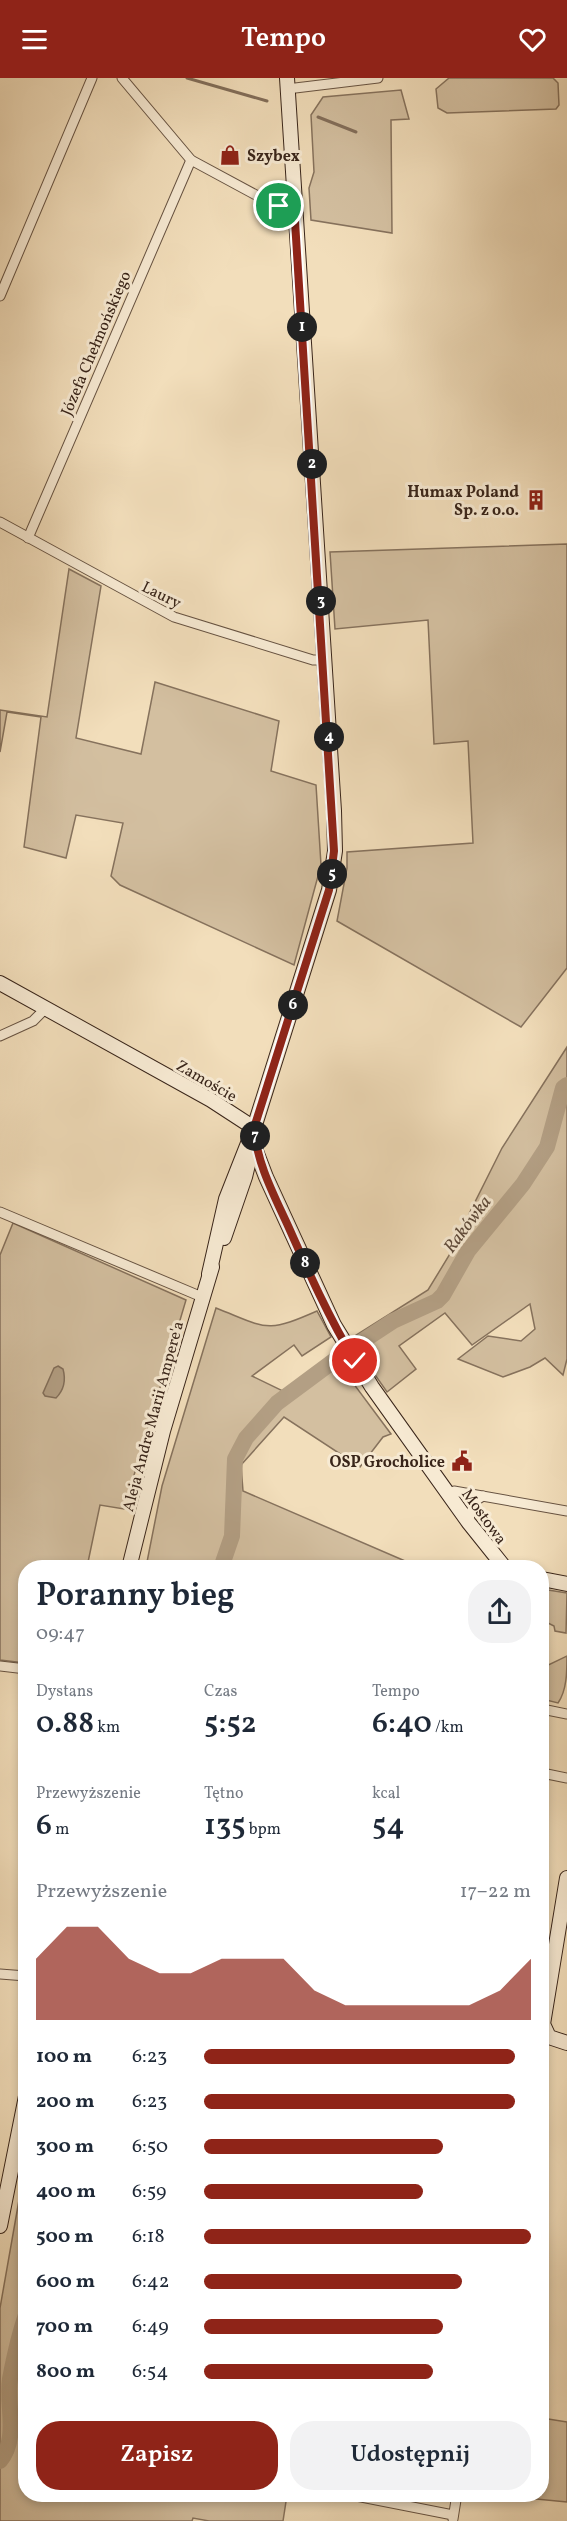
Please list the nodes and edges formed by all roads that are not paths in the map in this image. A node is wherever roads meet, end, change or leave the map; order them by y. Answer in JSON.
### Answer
{"nodes":[{"id":1,"x":92,"y":78,"type":"edge"},
{"id":2,"x":122,"y":78,"type":"edge"},
{"id":3,"x":378,"y":78,"type":"edge"},
{"id":4,"x":287,"y":83,"type":"edge"},
{"id":5,"x":191,"y":160,"type":"junction"},
{"id":6,"x":294,"y":205,"type":"junction"},
{"id":7,"x":0,"y":296,"type":"edge"},
{"id":8,"x":0,"y":522,"type":"edge"},
{"id":9,"x":28,"y":538,"type":"junction"},
{"id":10,"x":324,"y":660,"type":"junction"},
{"id":11,"x":0,"y":983,"type":"edge"},
{"id":12,"x":46,"y":1008,"type":"junction"},
{"id":13,"x":0,"y":1036,"type":"edge"},
{"id":14,"x":254,"y":1128,"type":"junction"},
{"id":15,"x":245,"y":1177,"type":"junction"},
{"id":16,"x":266,"y":1177,"type":"junction"},
{"id":17,"x":0,"y":1212,"type":"edge"},
{"id":18,"x":209,"y":1274,"type":"junction"},
{"id":19,"x":202,"y":1297,"type":"junction"},
{"id":20,"x":447,"y":1493,"type":"junction"},
{"id":21,"x":483,"y":1496,"type":"junction"},
{"id":22,"x":567,"y":1511,"type":"edge"},
{"id":23,"x":468,"y":1521,"type":"junction"},
{"id":24,"x":131,"y":1560,"type":"edge"},
{"id":25,"x":495,"y":1560,"type":"edge"},
{"id":26,"x":549,"y":1580,"type":"edge"},
{"id":27,"x":567,"y":1584,"type":"edge"},
{"id":28,"x":0,"y":1666,"type":"edge"},
{"id":29,"x":18,"y":1668,"type":"edge"},
{"id":30,"x":549,"y":1710,"type":"edge"},
{"id":31,"x":567,"y":1714,"type":"edge"},
{"id":32,"x":549,"y":1774,"type":"edge"},
{"id":33,"x":567,"y":1778,"type":"edge"},
{"id":34,"x":567,"y":1878,"type":"edge"},
{"id":35,"x":0,"y":1974,"type":"edge"},
{"id":36,"x":18,"y":1975,"type":"edge"},
{"id":37,"x":549,"y":1985,"type":"edge"},
{"id":38,"x":549,"y":2038,"type":"edge"},
{"id":39,"x":567,"y":2043,"type":"edge"},
{"id":40,"x":18,"y":2136,"type":"edge"},
{"id":41,"x":0,"y":2226,"type":"edge"},
{"id":42,"x":382,"y":2502,"type":"edge"},
{"id":43,"x":456,"y":2502,"type":"edge"},
{"id":44,"x":453,"y":2518,"type":"edge"}],
"edges":[{"from":1,"to":7,"type":"street"},
{"from":2,"to":5,"type":"street"},
{"from":3,"to":4,"type":"street"},
{"from":4,"to":6,"type":"street"},
{"from":5,"to":6,"type":"street"},
{"from":5,"to":9,"type":"street","name":"Józefa Chełmońskiego"},
{"from":6,"to":10,"type":"street"},
{"from":8,"to":9,"type":"street","name":"Laury"},
{"from":9,"to":10,"type":"street","name":"Laury"},
{"from":10,"to":14,"type":"street"},
{"from":11,"to":12,"type":"street","name":"Zamoście"},
{"from":12,"to":13,"type":"street"},
{"from":12,"to":14,"type":"street","name":"Zamoście"},
{"from":14,"to":15,"type":"street","name":"Aleja Andre Marii Ampere'a"},
{"from":14,"to":16,"type":"street"},
{"from":14,"to":18,"type":"street","name":"Aleja Andre Marii Ampere'a"},
{"from":15,"to":16,"type":"street"},
{"from":15,"to":18,"type":"street","name":"Aleja Andre Marii Ampere'a"},
{"from":16,"to":20,"type":"street","name":"Mostowa"},
{"from":17,"to":19,"type":"street"},
{"from":18,"to":19,"type":"street","name":"Aleja Andre Marii Ampere'a"},
{"from":19,"to":24,"type":"street","name":"Aleja Andre Marii Ampere'a"},
{"from":20,"to":21,"type":"street"},
{"from":20,"to":23,"type":"street","name":"Mostowa"},
{"from":21,"to":22,"type":"street"},
{"from":21,"to":23,"type":"street"},
{"from":23,"to":25,"type":"street","name":"Mostowa"},
{"from":26,"to":27,"type":"street"},
{"from":28,"to":29,"type":"street"},
{"from":30,"to":31,"type":"street"},
{"from":32,"to":33,"type":"street"},
{"from":34,"to":37,"type":"street"},
{"from":35,"to":36,"type":"street"},
{"from":38,"to":39,"type":"street"},
{"from":40,"to":41,"type":"street"},
{"from":42,"to":44,"type":"street"},
{"from":43,"to":44,"type":"street"}]}
